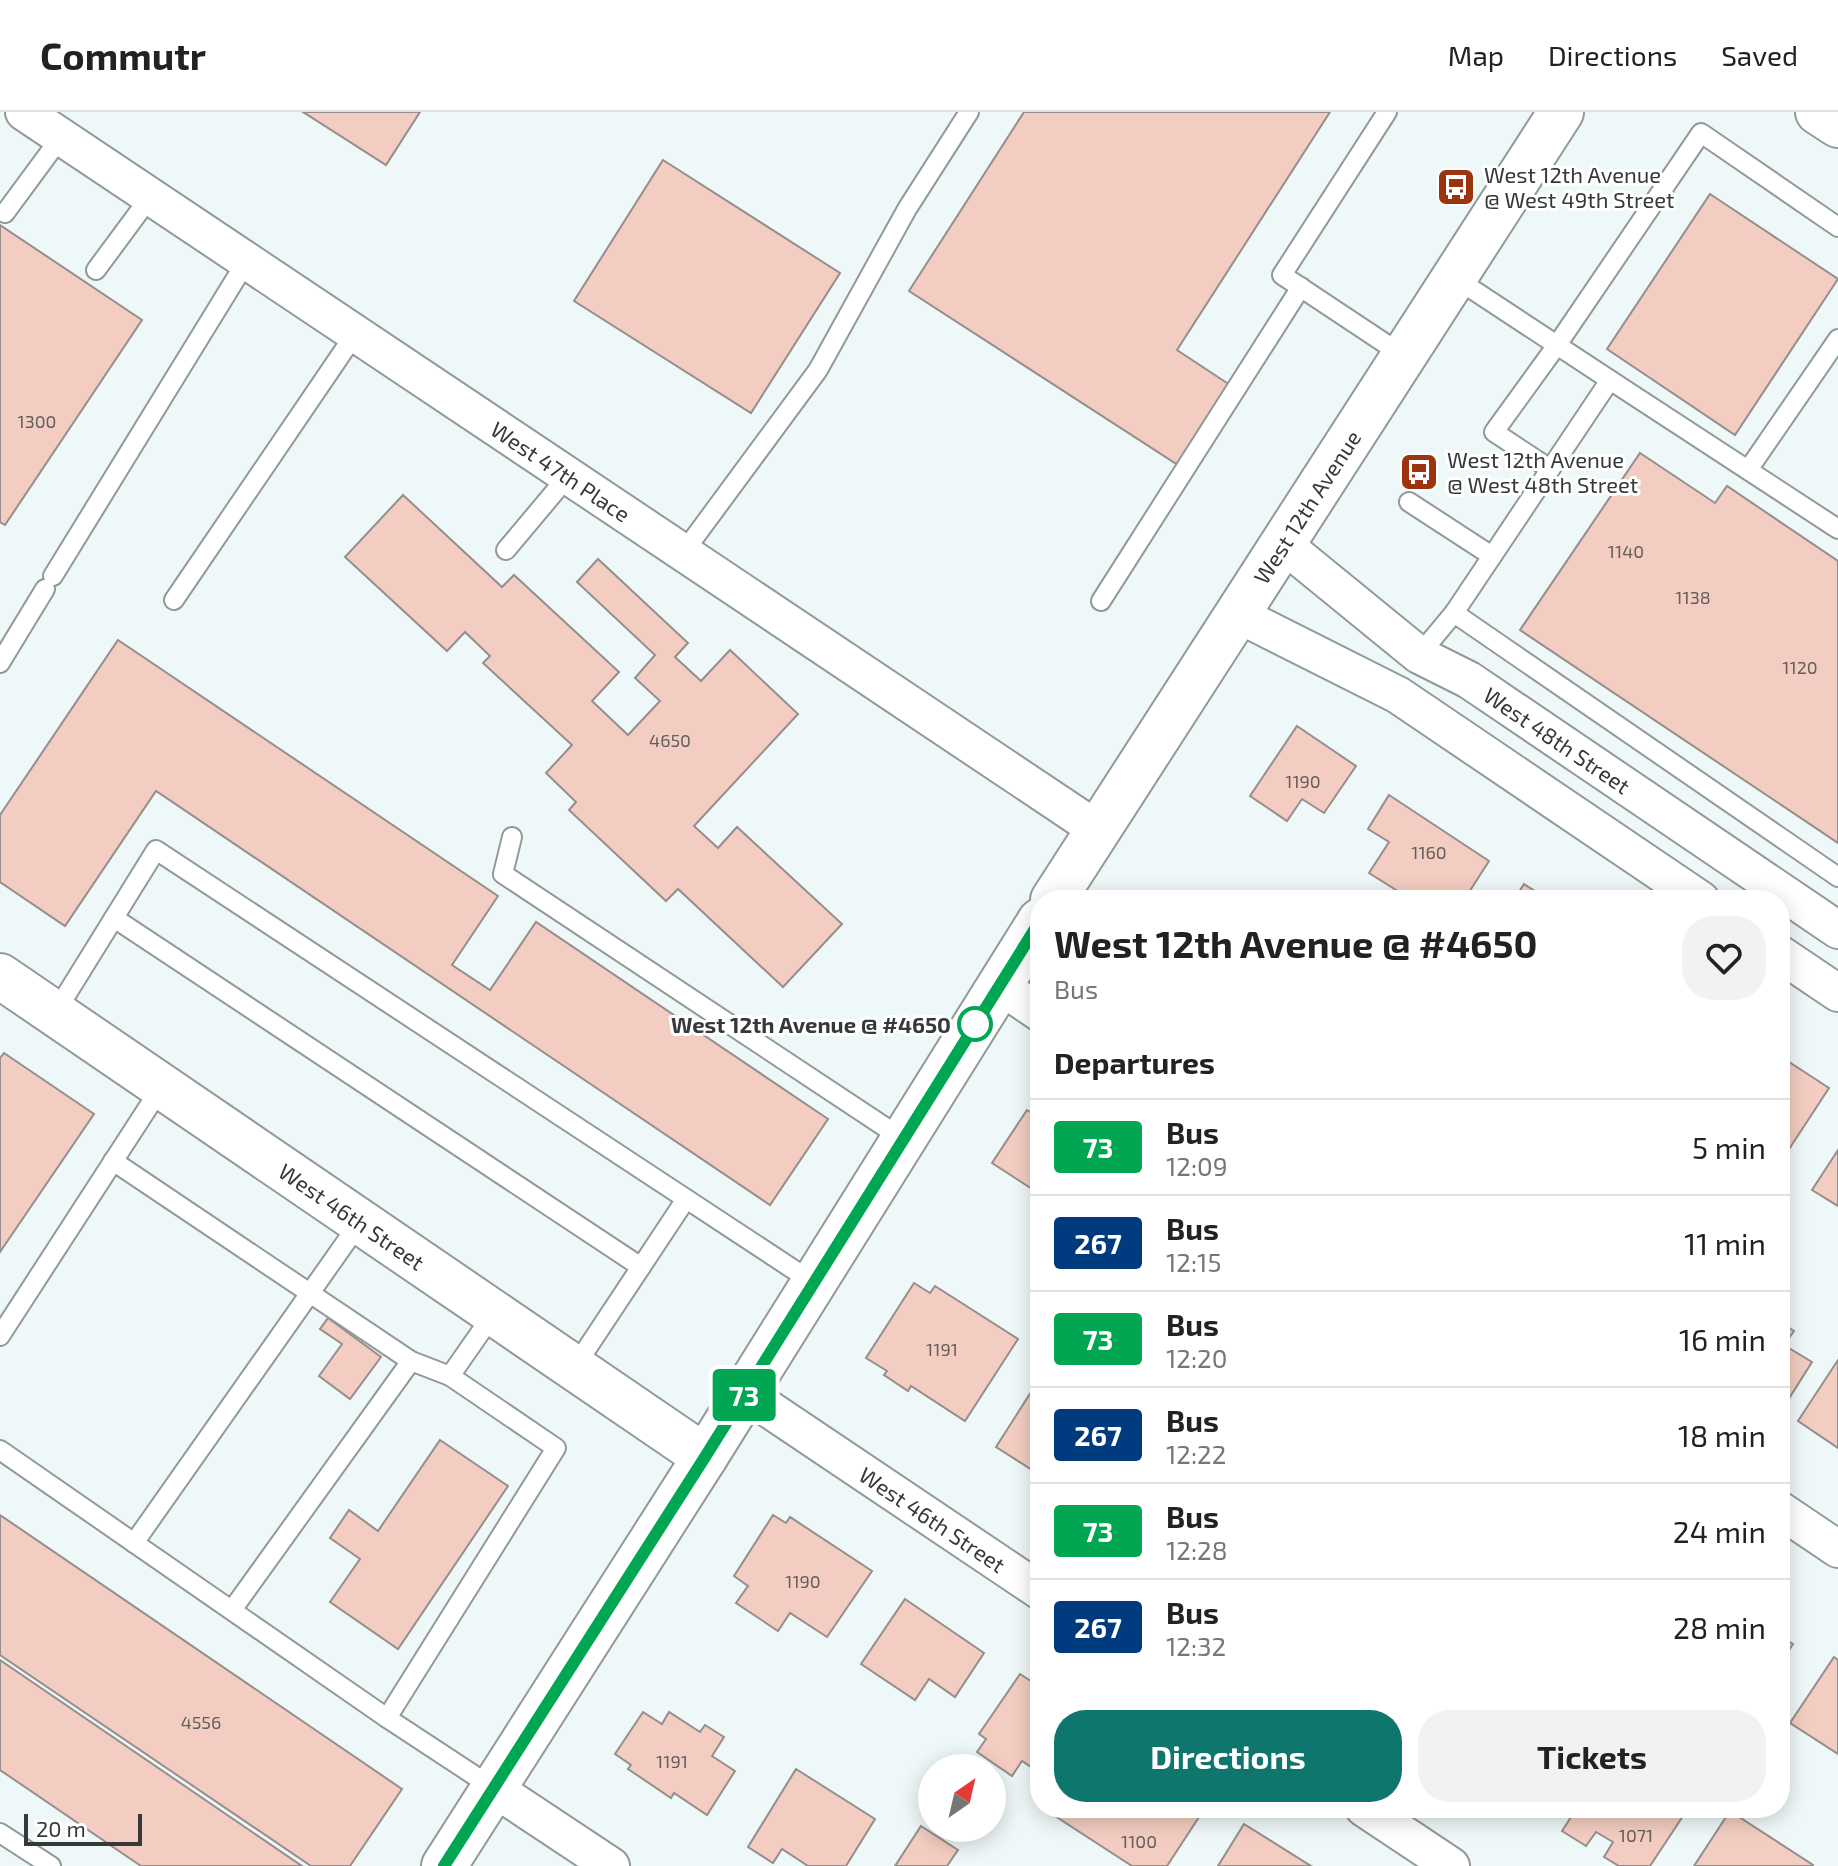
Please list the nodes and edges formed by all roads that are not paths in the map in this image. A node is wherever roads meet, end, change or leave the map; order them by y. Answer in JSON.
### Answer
{"nodes":[{"id":1,"x":24,"y":112,"type":"edge"},
{"id":2,"x":969,"y":112,"type":"edge"},
{"id":3,"x":1387,"y":112,"type":"edge"},
{"id":4,"x":1561,"y":112,"type":"edge"},
{"id":5,"x":1818,"y":112,"type":"edge"},
{"id":6,"x":1838,"y":125,"type":"edge"},
{"id":7,"x":61,"y":137,"type":"junction"},
{"id":8,"x":150,"y":197,"type":"junction"},
{"id":9,"x":5,"y":213,"type":"dead end"},
{"id":10,"x":1838,"y":227,"type":"edge"},
{"id":11,"x":246,"y":262,"type":"junction"},
{"id":12,"x":96,"y":270,"type":"dead end"},
{"id":13,"x":1454,"y":278,"type":"junction"},
{"id":14,"x":1301,"y":287,"type":"junction"},
{"id":15,"x":355,"y":334,"type":"junction"},
{"id":16,"x":1838,"y":339,"type":"edge"},
{"id":17,"x":1557,"y":345,"type":"junction"},
{"id":18,"x":1404,"y":356,"type":"junction"},
{"id":19,"x":1610,"y":380,"type":"junction"},
{"id":20,"x":1550,"y":469,"type":"junction"},
{"id":21,"x":1748,"y":470,"type":"junction"},
{"id":22,"x":568,"y":476,"type":"junction"},
{"id":23,"x":1409,"y":502,"type":"dead end"},
{"id":24,"x":1838,"y":529,"type":"edge"},
{"id":25,"x":1283,"y":544,"type":"junction"},
{"id":26,"x":506,"y":550,"type":"dead end"},
{"id":27,"x":683,"y":553,"type":"junction"},
{"id":28,"x":1492,"y":556,"type":"junction"},
{"id":29,"x":174,"y":600,"type":"dead end"},
{"id":30,"x":1101,"y":601,"type":"dead end"},
{"id":31,"x":1454,"y":613,"type":"junction"},
{"id":32,"x":1237,"y":614,"type":"junction"},
{"id":33,"x":1419,"y":655,"type":"junction"},
{"id":34,"x":0,"y":663,"type":"edge"},
{"id":35,"x":1098,"y":830,"type":"junction"},
{"id":36,"x":512,"y":837,"type":"dead end"},
{"id":37,"x":1838,"y":877,"type":"edge"},
{"id":38,"x":1059,"y":890,"type":"edge"},
{"id":39,"x":1686,"y":890,"type":"edge"},
{"id":40,"x":1779,"y":890,"type":"edge"},
{"id":41,"x":1790,"y":897,"type":"edge"},
{"id":42,"x":114,"y":918,"type":"junction"},
{"id":43,"x":1838,"y":930,"type":"edge"},
{"id":44,"x":1030,"y":937,"type":"edge"},
{"id":45,"x":1790,"y":961,"type":"edge"},
{"id":46,"x":0,"y":976,"type":"edge"},
{"id":47,"x":999,"y":985,"type":"junction"},
{"id":48,"x":1838,"y":993,"type":"edge"},
{"id":49,"x":1030,"y":1006,"type":"edge"},
{"id":50,"x":55,"y":1013,"type":"junction"},
{"id":51,"x":162,"y":1086,"type":"junction"},
{"id":52,"x":903,"y":1139,"type":"junction"},
{"id":53,"x":113,"y":1161,"type":"junction"},
{"id":54,"x":686,"y":1199,"type":"junction"},
{"id":55,"x":360,"y":1222,"type":"junction"},
{"id":56,"x":641,"y":1267,"type":"junction"},
{"id":57,"x":814,"y":1283,"type":"junction"},
{"id":58,"x":310,"y":1294,"type":"junction"},
{"id":59,"x":494,"y":1313,"type":"junction"},
{"id":60,"x":0,"y":1336,"type":"edge"},
{"id":61,"x":411,"y":1361,"type":"junction"},
{"id":62,"x":574,"y":1368,"type":"junction"},
{"id":63,"x":450,"y":1376,"type":"junction"},
{"id":64,"x":745,"y":1393,"type":"junction"},
{"id":65,"x":0,"y":1450,"type":"edge"},
{"id":66,"x":705,"y":1457,"type":"junction"},
{"id":67,"x":1790,"y":1517,"type":"edge"},
{"id":68,"x":134,"y":1543,"type":"junction"},
{"id":69,"x":1838,"y":1549,"type":"edge"},
{"id":70,"x":1030,"y":1584,"type":"edge"},
{"id":71,"x":232,"y":1610,"type":"junction"},
{"id":72,"x":387,"y":1718,"type":"junction"},
{"id":73,"x":495,"y":1789,"type":"junction"},
{"id":74,"x":1379,"y":1818,"type":"edge"},
{"id":75,"x":0,"y":1833,"type":"edge"},
{"id":76,"x":51,"y":1866,"type":"edge"},
{"id":77,"x":444,"y":1866,"type":"edge"},
{"id":78,"x":611,"y":1866,"type":"edge"},
{"id":79,"x":1451,"y":1866,"type":"edge"}],
"edges":[{"from":1,"to":7,"type":"street","name":"West 47th Place"},
{"from":2,"to":27,"type":"lane"},
{"from":3,"to":14,"type":"lane"},
{"from":4,"to":13,"type":"main road","name":"West 12th Avenue"},
{"from":5,"to":6,"type":"main road"},
{"from":7,"to":8,"type":"street","name":"West 47th Place"},
{"from":7,"to":9,"type":"lane"},
{"from":8,"to":11,"type":"street","name":"West 47th Place"},
{"from":8,"to":12,"type":"lane"},
{"from":10,"to":17,"type":"lane"},
{"from":11,"to":15,"type":"street","name":"West 47th Place"},
{"from":11,"to":34,"type":"lane"},
{"from":13,"to":17,"type":"lane"},
{"from":13,"to":18,"type":"main road","name":"West 12th Avenue"},
{"from":14,"to":18,"type":"lane"},
{"from":14,"to":30,"type":"lane"},
{"from":15,"to":22,"type":"street","name":"West 47th Place"},
{"from":15,"to":29,"type":"lane"},
{"from":16,"to":21,"type":"lane"},
{"from":17,"to":19,"type":"lane"},
{"from":17,"to":20,"type":"lane"},
{"from":18,"to":25,"type":"main road","name":"West 12th Avenue"},
{"from":19,"to":20,"type":"lane"},
{"from":19,"to":21,"type":"lane"},
{"from":20,"to":28,"type":"lane"},
{"from":21,"to":24,"type":"lane"},
{"from":22,"to":26,"type":"lane"},
{"from":22,"to":27,"type":"street","name":"West 47th Place"},
{"from":23,"to":28,"type":"lane"},
{"from":25,"to":32,"type":"main road","name":"West 12th Avenue"},
{"from":25,"to":33,"type":"street","name":"West 48th Street"},
{"from":27,"to":35,"type":"street","name":"West 47th Place"},
{"from":28,"to":31,"type":"lane"},
{"from":31,"to":33,"type":"lane"},
{"from":31,"to":37,"type":"lane"},
{"from":32,"to":35,"type":"main road","name":"West 12th Avenue"},
{"from":32,"to":39,"type":"street"},
{"from":33,"to":40,"type":"street","name":"West 48th Street"},
{"from":35,"to":38,"type":"main road","name":"West 12th Avenue"},
{"from":36,"to":52,"type":"lane"},
{"from":41,"to":43,"type":"street","name":"West 48th Street"},
{"from":42,"to":50,"type":"lane"},
{"from":42,"to":54,"type":"lane"},
{"from":42,"to":56,"type":"lane"},
{"from":44,"to":47,"type":"main road"},
{"from":45,"to":48,"type":"street"},
{"from":46,"to":50,"type":"main road","name":"West 46th Street"},
{"from":47,"to":49,"type":"street"},
{"from":47,"to":52,"type":"main road"},
{"from":50,"to":51,"type":"main road","name":"West 46th Street"},
{"from":51,"to":53,"type":"lane"},
{"from":51,"to":55,"type":"main road","name":"West 46th Street"},
{"from":52,"to":57,"type":"main road"},
{"from":53,"to":58,"type":"lane"},
{"from":53,"to":60,"type":"lane"},
{"from":54,"to":56,"type":"lane"},
{"from":54,"to":57,"type":"lane"},
{"from":55,"to":58,"type":"lane"},
{"from":55,"to":59,"type":"main road","name":"West 46th Street"},
{"from":56,"to":62,"type":"lane"},
{"from":57,"to":64,"type":"main road"},
{"from":58,"to":61,"type":"lane"},
{"from":58,"to":68,"type":"lane"},
{"from":59,"to":62,"type":"main road","name":"West 46th Street"},
{"from":59,"to":63,"type":"lane"},
{"from":61,"to":63,"type":"lane"},
{"from":61,"to":71,"type":"lane"},
{"from":62,"to":66,"type":"main road","name":"West 46th Street"},
{"from":63,"to":72,"type":"lane"},
{"from":64,"to":66,"type":"main road"},
{"from":64,"to":70,"type":"street","name":"West 46th Street"},
{"from":65,"to":68,"type":"lane"},
{"from":66,"to":73,"type":"main road"},
{"from":67,"to":69,"type":"street"},
{"from":68,"to":71,"type":"lane"},
{"from":71,"to":72,"type":"lane"},
{"from":72,"to":73,"type":"lane"},
{"from":73,"to":77,"type":"main road"},
{"from":73,"to":78,"type":"street"},
{"from":74,"to":79,"type":"street"},
{"from":75,"to":76,"type":"lane"}]}
